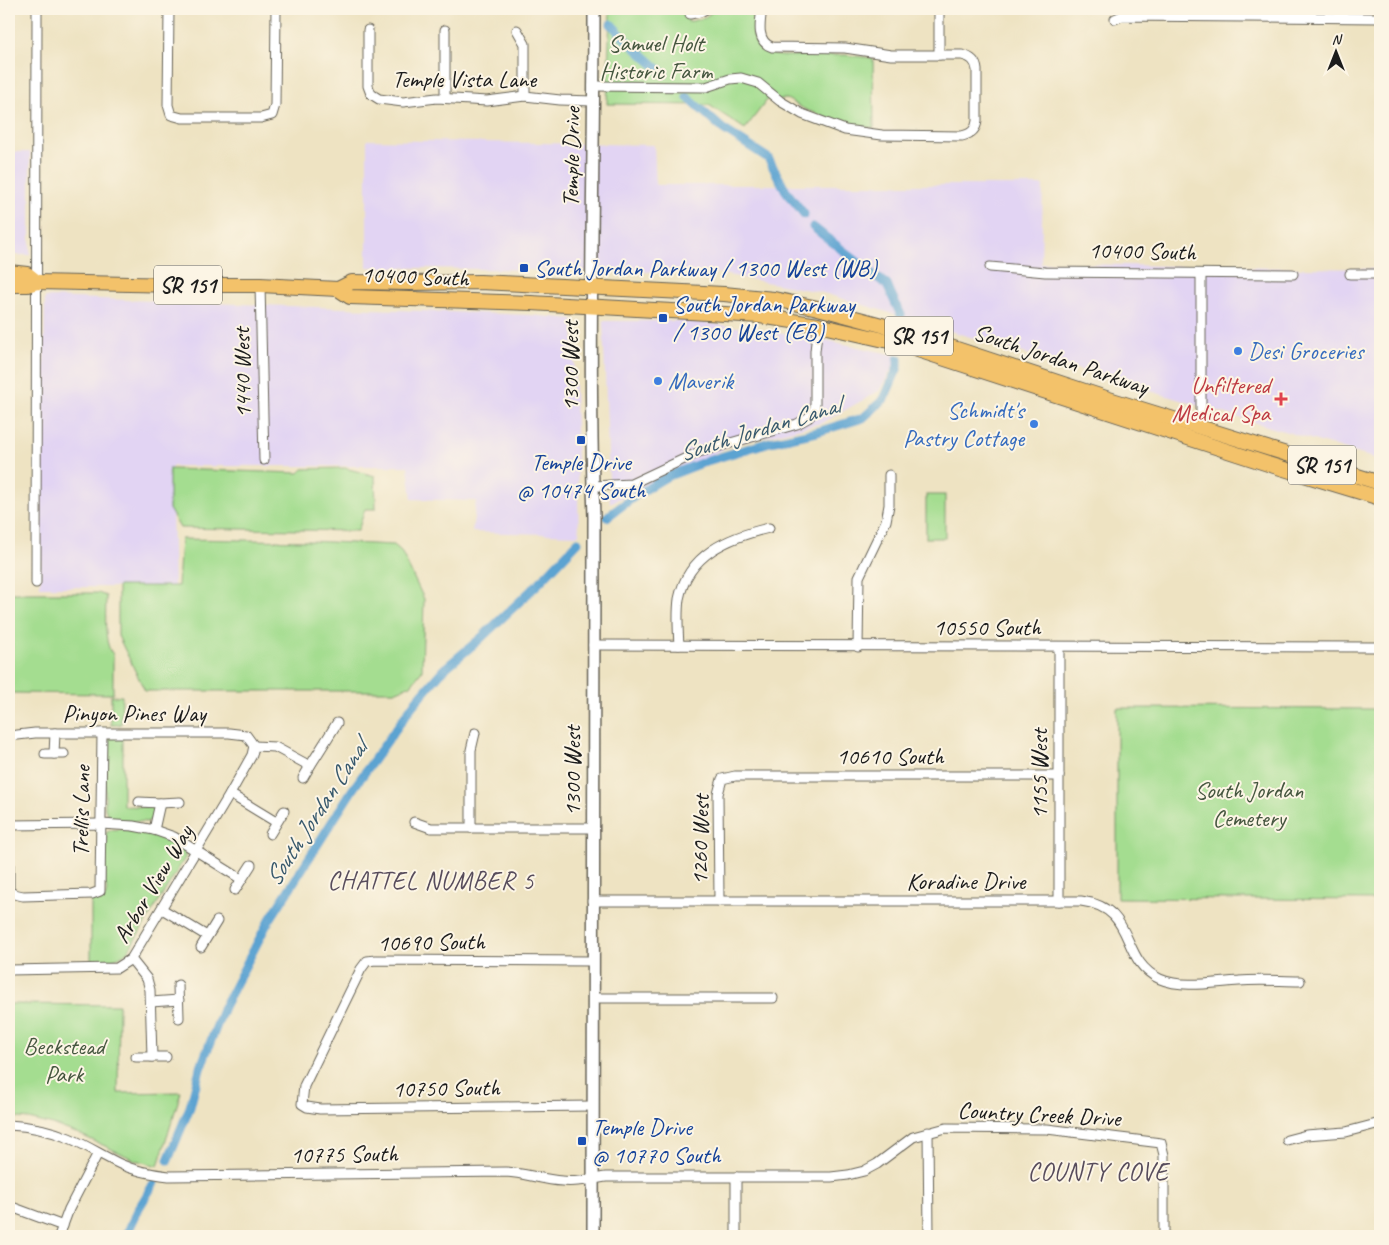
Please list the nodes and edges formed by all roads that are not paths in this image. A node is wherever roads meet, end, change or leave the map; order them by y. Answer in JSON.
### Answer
{"nodes":[{"id":1,"x":37,"y":9,"type":"edge"},
{"id":2,"x":168,"y":9,"type":"edge"},
{"id":3,"x":276,"y":9,"type":"edge"},
{"id":4,"x":594,"y":9,"type":"edge"},
{"id":5,"x":706,"y":9,"type":"edge"},
{"id":6,"x":762,"y":9,"type":"edge"},
{"id":7,"x":939,"y":9,"type":"edge"},
{"id":8,"x":690,"y":14,"type":"dead end"},
{"id":9,"x":1380,"y":18,"type":"edge"},
{"id":10,"x":1115,"y":19,"type":"dead end"},
{"id":11,"x":368,"y":30,"type":"dead end"},
{"id":12,"x":445,"y":30,"type":"dead end"},
{"id":13,"x":517,"y":30,"type":"dead end"},
{"id":14,"x":939,"y":55,"type":"junction"},
{"id":15,"x":593,"y":86,"type":"junction"},
{"id":16,"x":525,"y":96,"type":"junction"},
{"id":17,"x":445,"y":98,"type":"junction"},
{"id":18,"x":593,"y":101,"type":"junction"},
{"id":19,"x":990,"y":268,"type":"dead end"},
{"id":20,"x":13,"y":272,"type":"edge"},
{"id":21,"x":1293,"y":274,"type":"dead end"},
{"id":22,"x":1350,"y":274,"type":"dead end"},
{"id":23,"x":1380,"y":274,"type":"edge"},
{"id":24,"x":1201,"y":275,"type":"junction"},
{"id":25,"x":37,"y":282,"type":"junction"},
{"id":26,"x":9,"y":285,"type":"edge"},
{"id":27,"x":260,"y":285,"type":"junction"},
{"id":28,"x":591,"y":287,"type":"junction"},
{"id":29,"x":338,"y":289,"type":"junction"},
{"id":30,"x":724,"y":294,"type":"joint"},
{"id":31,"x":591,"y":306,"type":"junction"},
{"id":32,"x":760,"y":316,"type":"joint"},
{"id":33,"x":818,"y":325,"type":"junction"},
{"id":34,"x":1199,"y":427,"type":"junction"},
{"id":35,"x":1284,"y":454,"type":"junction"},
{"id":36,"x":264,"y":460,"type":"dead end"},
{"id":37,"x":1280,"y":467,"type":"junction"},
{"id":38,"x":889,"y":475,"type":"dead end"},
{"id":39,"x":1380,"y":483,"type":"edge"},
{"id":40,"x":593,"y":486,"type":"junction"},
{"id":41,"x":1380,"y":498,"type":"edge"},
{"id":42,"x":769,"y":528,"type":"dead end"},
{"id":43,"x":36,"y":583,"type":"dead end"},
{"id":44,"x":593,"y":645,"type":"junction"},
{"id":45,"x":679,"y":645,"type":"junction"},
{"id":46,"x":858,"y":647,"type":"junction"},
{"id":47,"x":1059,"y":647,"type":"junction"},
{"id":48,"x":1380,"y":647,"type":"edge"},
{"id":49,"x":337,"y":722,"type":"dead end"},
{"id":50,"x":55,"y":732,"type":"junction"},
{"id":51,"x":102,"y":732,"type":"junction"},
{"id":52,"x":475,"y":733,"type":"dead end"},
{"id":53,"x":9,"y":736,"type":"edge"},
{"id":54,"x":254,"y":746,"type":"junction"},
{"id":55,"x":54,"y":754,"type":"dead end"},
{"id":56,"x":310,"y":766,"type":"junction"},
{"id":57,"x":1059,"y":776,"type":"junction"},
{"id":58,"x":303,"y":778,"type":"dead end"},
{"id":59,"x":722,"y":779,"type":"joint"},
{"id":60,"x":230,"y":794,"type":"junction"},
{"id":61,"x":139,"y":802,"type":"dead end"},
{"id":62,"x":180,"y":802,"type":"dead end"},
{"id":63,"x":160,"y":803,"type":"junction"},
{"id":64,"x":284,"y":810,"type":"dead end"},
{"id":65,"x":9,"y":818,"type":"edge"},
{"id":66,"x":276,"y":822,"type":"junction"},
{"id":67,"x":414,"y":822,"type":"dead end"},
{"id":68,"x":101,"y":824,"type":"junction"},
{"id":69,"x":9,"y":825,"type":"edge"},
{"id":70,"x":471,"y":828,"type":"junction"},
{"id":71,"x":593,"y":828,"type":"junction"},
{"id":72,"x":154,"y":830,"type":"junction"},
{"id":73,"x":270,"y":834,"type":"dead end"},
{"id":74,"x":196,"y":852,"type":"junction"},
{"id":75,"x":251,"y":865,"type":"dead end"},
{"id":76,"x":242,"y":879,"type":"junction"},
{"id":77,"x":235,"y":890,"type":"dead end"},
{"id":78,"x":592,"y":900,"type":"junction"},
{"id":79,"x":719,"y":900,"type":"junction"},
{"id":80,"x":1059,"y":900,"type":"junction"},
{"id":81,"x":162,"y":909,"type":"junction"},
{"id":82,"x":217,"y":921,"type":"dead end"},
{"id":83,"x":207,"y":936,"type":"junction"},
{"id":84,"x":201,"y":947,"type":"dead end"},
{"id":85,"x":131,"y":959,"type":"junction"},
{"id":86,"x":593,"y":961,"type":"junction"},
{"id":87,"x":9,"y":970,"type":"edge"},
{"id":88,"x":1300,"y":981,"type":"dead end"},
{"id":89,"x":178,"y":985,"type":"dead end"},
{"id":90,"x":593,"y":998,"type":"junction"},
{"id":91,"x":772,"y":998,"type":"dead end"},
{"id":92,"x":179,"y":1000,"type":"junction"},
{"id":93,"x":151,"y":1002,"type":"junction"},
{"id":94,"x":180,"y":1018,"type":"dead end"},
{"id":95,"x":136,"y":1057,"type":"dead end"},
{"id":96,"x":152,"y":1057,"type":"junction"},
{"id":97,"x":166,"y":1057,"type":"dead end"},
{"id":98,"x":302,"y":1104,"type":"joint"},
{"id":99,"x":593,"y":1106,"type":"junction"},
{"id":100,"x":1380,"y":1123,"type":"edge"},
{"id":101,"x":9,"y":1125,"type":"edge"},
{"id":102,"x":928,"y":1132,"type":"junction"},
{"id":103,"x":1288,"y":1140,"type":"dead end"},
{"id":104,"x":98,"y":1153,"type":"junction"},
{"id":105,"x":736,"y":1177,"type":"junction"},
{"id":106,"x":594,"y":1179,"type":"junction"},
{"id":107,"x":9,"y":1206,"type":"edge"},
{"id":108,"x":63,"y":1226,"type":"junction"},
{"id":109,"x":59,"y":1236,"type":"edge"},
{"id":110,"x":592,"y":1236,"type":"edge"},
{"id":111,"x":736,"y":1236,"type":"edge"},
{"id":112,"x":929,"y":1236,"type":"edge"},
{"id":113,"x":1164,"y":1236,"type":"edge"}],
"edges":[{"from":1,"to":25,"type":"street"},
{"from":2,"to":3,"type":"street"},
{"from":4,"to":15,"type":"street","name":"Temple Drive"},
{"from":5,"to":8,"type":"street"},
{"from":6,"to":14,"type":"street"},
{"from":7,"to":14,"type":"street"},
{"from":9,"to":10,"type":"street"},
{"from":11,"to":17,"type":"street","name":"Temple Vista Lane"},
{"from":12,"to":17,"type":"street"},
{"from":13,"to":16,"type":"street"},
{"from":14,"to":15,"type":"street"},
{"from":15,"to":18,"type":"street","name":"Temple Drive"},
{"from":16,"to":17,"type":"street","name":"Temple Vista Lane"},
{"from":16,"to":18,"type":"street","name":"Temple Vista Lane"},
{"from":18,"to":28,"type":"street","name":"Temple Drive"},
{"from":19,"to":24,"type":"street","name":"10400 South"},
{"from":20,"to":25,"type":"main road","number":"SR 151"},
{"from":21,"to":24,"type":"street","name":"10400 South"},
{"from":22,"to":23,"type":"street"},
{"from":24,"to":34,"type":"street"},
{"from":25,"to":26,"type":"main road","number":"SR 151"},
{"from":25,"to":27,"type":"main road","number":"SR 151"},
{"from":25,"to":43,"type":"street"},
{"from":27,"to":29,"type":"main road","number":"SR 151"},
{"from":27,"to":36,"type":"street","name":"1440 West"},
{"from":28,"to":29,"type":"main road","name":"10400 South","number":"SR 151"},
{"from":28,"to":30,"type":"main road","name":"10400 South","number":"SR 151"},
{"from":28,"to":31,"type":"street","name":"Temple Drive"},
{"from":29,"to":31,"type":"main road","name":"10400 South","number":"SR 151"},
{"from":30,"to":34,"type":"main road","name":"South Jordan Parkway","number":"SR 151"},
{"from":31,"to":32,"type":"main road","name":"10400 South","number":"SR 151"},
{"from":31,"to":40,"type":"street","name":"1300 West"},
{"from":32,"to":33,"type":"main road","name":"South Jordan Parkway","number":"SR 151"},
{"from":33,"to":37,"type":"main road","name":"South Jordan Parkway","number":"SR 151"},
{"from":33,"to":40,"type":"street"},
{"from":34,"to":35,"type":"main road","name":"South Jordan Parkway","number":"SR 151"},
{"from":35,"to":37,"type":"main road"},
{"from":35,"to":39,"type":"main road","name":"South Jordan Parkway","number":"SR 151"},
{"from":37,"to":41,"type":"main road","name":"South Jordan Parkway","number":"SR 151"},
{"from":38,"to":46,"type":"street"},
{"from":40,"to":44,"type":"street","name":"1300 West"},
{"from":42,"to":45,"type":"street"},
{"from":44,"to":45,"type":"street","name":"10550 South"},
{"from":44,"to":71,"type":"street","name":"1300 West"},
{"from":45,"to":46,"type":"street","name":"10550 South"},
{"from":46,"to":47,"type":"street","name":"10550 South"},
{"from":47,"to":48,"type":"street","name":"10550 South"},
{"from":47,"to":57,"type":"street","name":"1155 West"},
{"from":49,"to":56,"type":"street"},
{"from":50,"to":51,"type":"street","name":"Pinyon Pines Way"},
{"from":50,"to":53,"type":"street","name":"Pinyon Pines Way"},
{"from":50,"to":55,"type":"street"},
{"from":51,"to":54,"type":"street","name":"Pinyon Pines Way"},
{"from":51,"to":68,"type":"street","name":"Trellis Lane"},
{"from":52,"to":70,"type":"street"},
{"from":54,"to":56,"type":"street"},
{"from":54,"to":60,"type":"street","name":"Arbor View Way"},
{"from":56,"to":58,"type":"street"},
{"from":57,"to":59,"type":"street","name":"10610 South"},
{"from":57,"to":80,"type":"street","name":"1155 West"},
{"from":59,"to":79,"type":"street","name":"1260 West"},
{"from":60,"to":66,"type":"street"},
{"from":60,"to":74,"type":"street","name":"Arbor View Way"},
{"from":61,"to":63,"type":"street"},
{"from":62,"to":63,"type":"street"},
{"from":63,"to":72,"type":"street"},
{"from":64,"to":66,"type":"street"},
{"from":65,"to":69,"type":"street"},
{"from":66,"to":73,"type":"street"},
{"from":67,"to":70,"type":"street"},
{"from":68,"to":69,"type":"street"},
{"from":68,"to":69,"type":"street","name":"Trellis Lane"},
{"from":68,"to":72,"type":"street"},
{"from":70,"to":71,"type":"street"},
{"from":71,"to":78,"type":"street","name":"1300 West"},
{"from":72,"to":74,"type":"street"},
{"from":74,"to":76,"type":"street"},
{"from":74,"to":81,"type":"street","name":"Arbor View Way"},
{"from":75,"to":76,"type":"street"},
{"from":76,"to":77,"type":"street"},
{"from":78,"to":79,"type":"street","name":"Koradine Drive"},
{"from":78,"to":86,"type":"street","name":"1300 West"},
{"from":79,"to":80,"type":"street","name":"Koradine Drive"},
{"from":80,"to":88,"type":"street","name":"Koradine Drive"},
{"from":81,"to":83,"type":"street"},
{"from":81,"to":85,"type":"street","name":"Arbor View Way"},
{"from":82,"to":83,"type":"street"},
{"from":83,"to":84,"type":"street"},
{"from":85,"to":87,"type":"street","name":"Arbor View Way"},
{"from":85,"to":93,"type":"street"},
{"from":86,"to":90,"type":"street","name":"1300 West"},
{"from":86,"to":98,"type":"street","name":"10690 South"},
{"from":89,"to":92,"type":"street"},
{"from":90,"to":91,"type":"street"},
{"from":90,"to":99,"type":"street","name":"1300 West"},
{"from":92,"to":93,"type":"street"},
{"from":92,"to":94,"type":"street"},
{"from":93,"to":96,"type":"street"},
{"from":95,"to":96,"type":"street"},
{"from":96,"to":97,"type":"street"},
{"from":98,"to":99,"type":"street","name":"10750 South"},
{"from":99,"to":106,"type":"street","name":"1300 West"},
{"from":100,"to":103,"type":"street"},
{"from":101,"to":104,"type":"street","name":"10775 South"},
{"from":102,"to":105,"type":"street","name":"Country Creek Drive"},
{"from":102,"to":112,"type":"street"},
{"from":102,"to":113,"type":"street","name":"Country Creek Drive"},
{"from":104,"to":106,"type":"street","name":"10775 South"},
{"from":104,"to":108,"type":"street"},
{"from":105,"to":106,"type":"street","name":"Country Creek Drive"},
{"from":105,"to":111,"type":"street"},
{"from":106,"to":110,"type":"street","name":"1300 West"},
{"from":107,"to":108,"type":"street"},
{"from":108,"to":109,"type":"street"}]}
